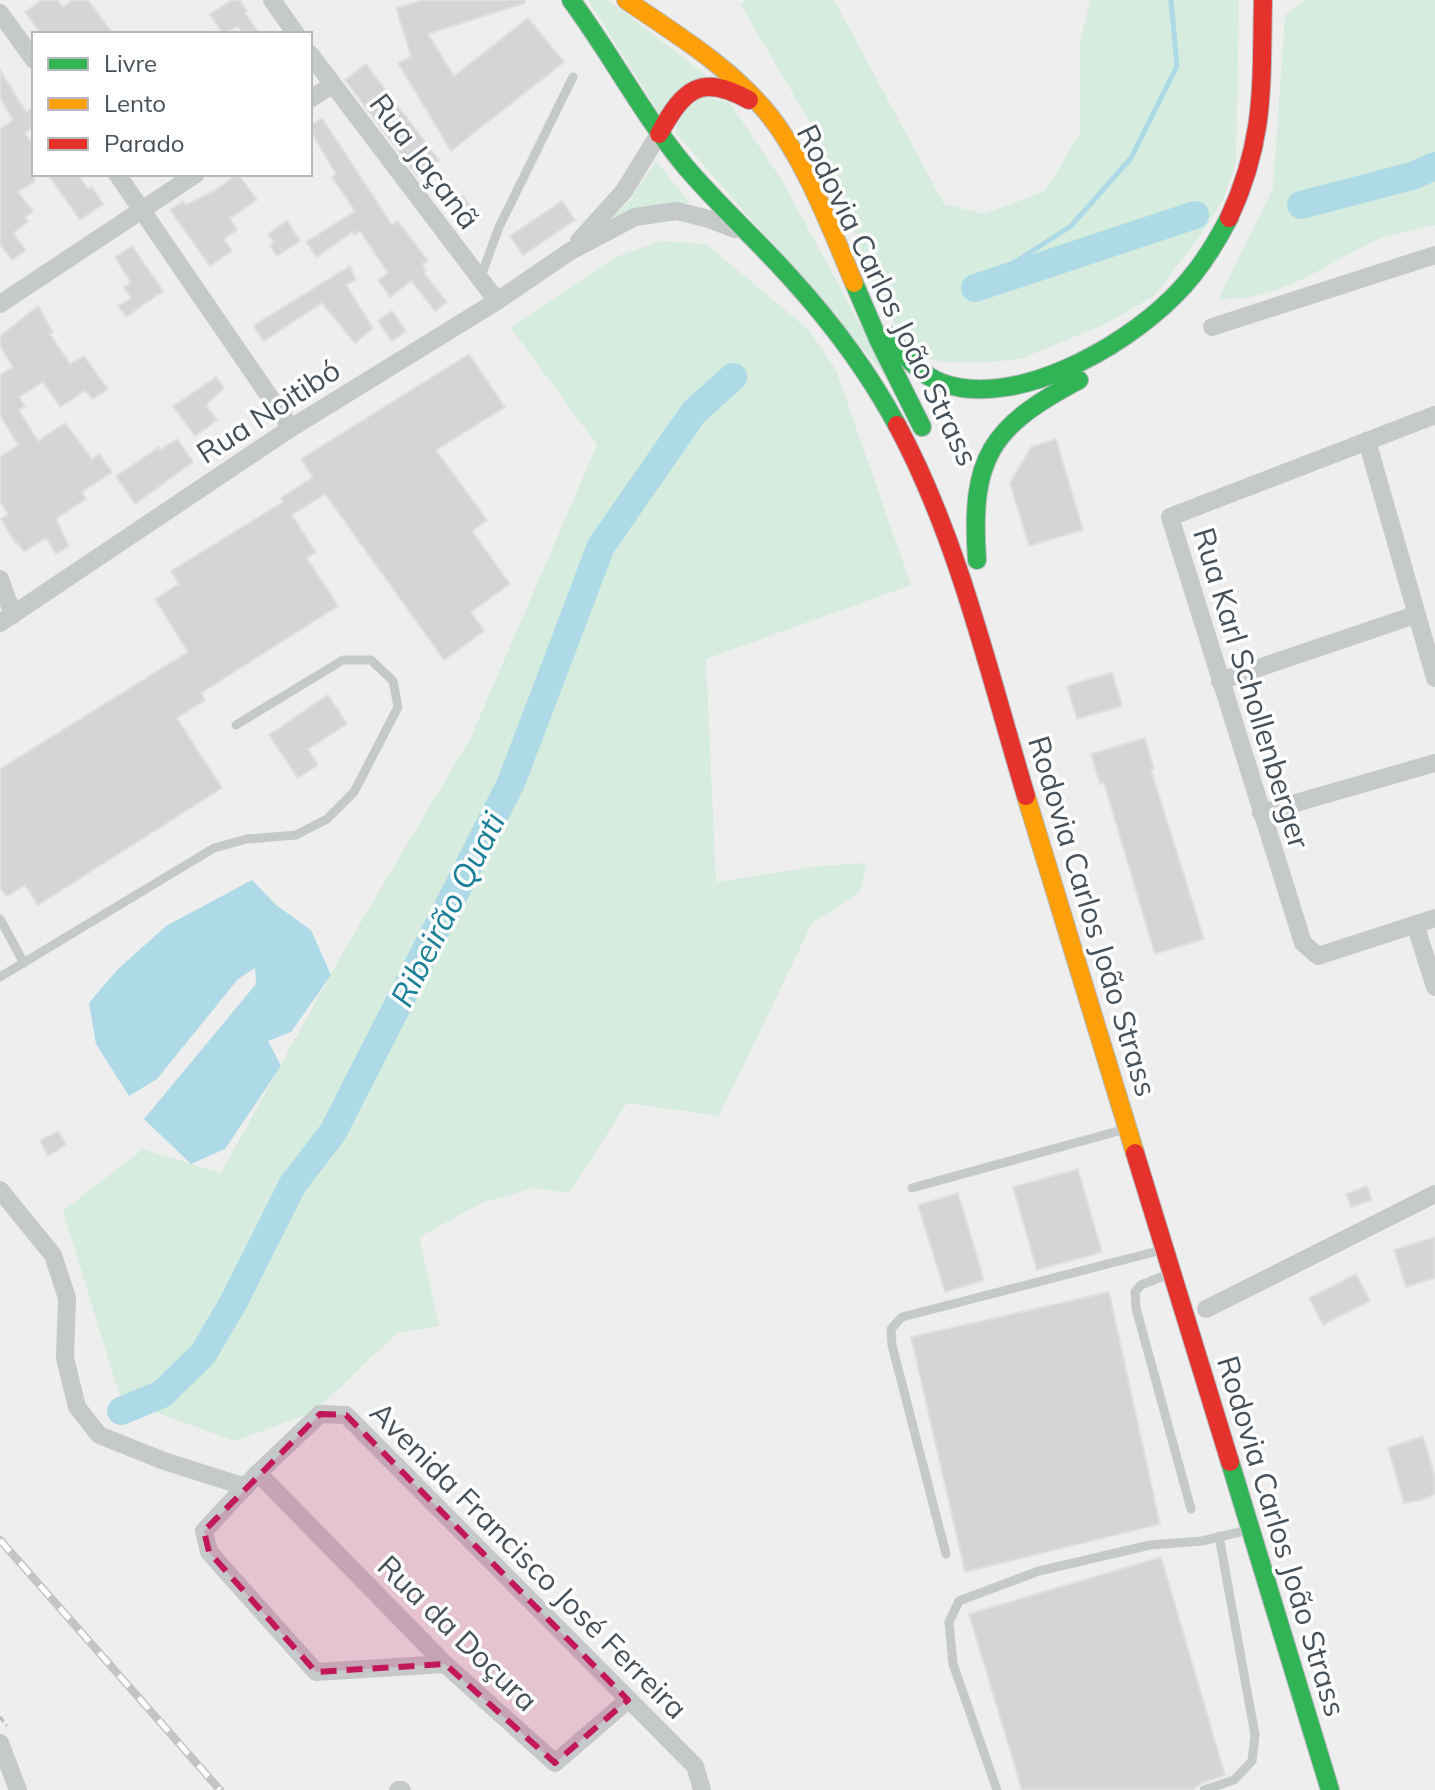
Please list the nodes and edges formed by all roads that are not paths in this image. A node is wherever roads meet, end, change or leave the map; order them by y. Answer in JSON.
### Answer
{"nodes":[{"id":1,"x":272,"y":0,"type":"edge"},
{"id":2,"x":571,"y":0,"type":"edge"},
{"id":3,"x":1263,"y":0,"type":"edge"},
{"id":4,"x":1276,"y":0,"type":"edge"},
{"id":5,"x":633,"y":2,"type":"edge"},
{"id":6,"x":0,"y":13,"type":"edge"},
{"id":7,"x":295,"y":32,"type":"edge"},
{"id":8,"x":32,"y":57,"type":"edge"},
{"id":9,"x":312,"y":57,"type":"edge"},
{"id":10,"x":573,"y":77,"type":"dead end"},
{"id":11,"x":332,"y":85,"type":"junction"},
{"id":12,"x":312,"y":98,"type":"edge"},
{"id":13,"x":765,"y":110,"type":"junction"},
{"id":14,"x":659,"y":134,"type":"junction"},
{"id":15,"x":118,"y":176,"type":"edge"},
{"id":16,"x":193,"y":176,"type":"edge"},
{"id":17,"x":143,"y":209,"type":"junction"},
{"id":18,"x":750,"y":235,"type":"junction"},
{"id":19,"x":569,"y":252,"type":"junction"},
{"id":20,"x":1435,"y":255,"type":"edge"},
{"id":21,"x":480,"y":279,"type":"junction"},
{"id":22,"x":857,"y":289,"type":"junction"},
{"id":23,"x":497,"y":301,"type":"junction"},
{"id":24,"x":0,"y":304,"type":"edge"},
{"id":25,"x":1212,"y":327,"type":"dead end"},
{"id":26,"x":1435,"y":415,"type":"edge"},
{"id":27,"x":291,"y":428,"type":"junction"},
{"id":28,"x":1367,"y":441,"type":"junction"},
{"id":29,"x":931,"y":445,"type":"dead end"},
{"id":30,"x":958,"y":507,"type":"dead end"},
{"id":31,"x":0,"y":579,"type":"edge"},
{"id":32,"x":1415,"y":615,"type":"junction"},
{"id":33,"x":6,"y":619,"type":"edge"},
{"id":34,"x":1435,"y":678,"type":"edge"},
{"id":35,"x":1220,"y":681,"type":"junction"},
{"id":36,"x":236,"y":725,"type":"dead end"},
{"id":37,"x":1435,"y":763,"type":"edge"},
{"id":38,"x":1261,"y":813,"type":"junction"},
{"id":39,"x":1435,"y":918,"type":"edge"},
{"id":40,"x":0,"y":919,"type":"edge"},
{"id":41,"x":1415,"y":924,"type":"junction"},
{"id":42,"x":24,"y":963,"type":"junction"},
{"id":43,"x":0,"y":977,"type":"edge"},
{"id":44,"x":1435,"y":987,"type":"edge"},
{"id":45,"x":1129,"y":1128,"type":"junction"},
{"id":46,"x":912,"y":1188,"type":"dead end"},
{"id":47,"x":0,"y":1190,"type":"edge"},
{"id":48,"x":1435,"y":1194,"type":"edge"},
{"id":49,"x":1166,"y":1249,"type":"junction"},
{"id":50,"x":1173,"y":1272,"type":"junction"},
{"id":51,"x":1206,"y":1310,"type":"dead end"},
{"id":52,"x":252,"y":1480,"type":"junction"},
{"id":53,"x":1191,"y":1509,"type":"dead end"},
{"id":54,"x":1251,"y":1529,"type":"junction"},
{"id":55,"x":1219,"y":1536,"type":"junction"},
{"id":56,"x":946,"y":1554,"type":"dead end"},
{"id":57,"x":445,"y":1664,"type":"junction"},
{"id":58,"x":628,"y":1700,"type":"junction"},
{"id":59,"x":0,"y":1743,"type":"edge"},
{"id":60,"x":18,"y":1790,"type":"edge"},
{"id":61,"x":702,"y":1790,"type":"edge"},
{"id":62,"x":997,"y":1790,"type":"edge"},
{"id":63,"x":1204,"y":1790,"type":"edge"},
{"id":64,"x":1330,"y":1790,"type":"edge"}],
"edges":[{"from":1,"to":7,"type":"street"},
{"from":2,"to":14,"type":"highway","name":"Rodovia Carlos João Strass"},
{"from":3,"to":22,"type":"highway"},
{"from":4,"to":30,"type":"highway","name":"Rodovia Carlos João Strass"},
{"from":5,"to":13,"type":"highway"},
{"from":6,"to":8,"type":"street"},
{"from":9,"to":11,"type":"street","name":"Rua Jaçanã"},
{"from":10,"to":21,"type":"lane"},
{"from":11,"to":12,"type":"street"},
{"from":11,"to":21,"type":"street","name":"Rua Jaçanã"},
{"from":13,"to":14,"type":"highway"},
{"from":13,"to":22,"type":"highway","name":"Rodovia Carlos João Strass"},
{"from":14,"to":18,"type":"highway","name":"Rodovia Carlos João Strass"},
{"from":14,"to":19,"type":"street","name":"Rua Noitibó"},
{"from":15,"to":17,"type":"street"},
{"from":16,"to":17,"type":"street"},
{"from":17,"to":24,"type":"street"},
{"from":17,"to":27,"type":"street"},
{"from":18,"to":19,"type":"street","name":"Rua Noitibó"},
{"from":18,"to":45,"type":"highway","name":"Rodovia Carlos João Strass"},
{"from":19,"to":23,"type":"street","name":"Rua Noitibó"},
{"from":20,"to":25,"type":"street"},
{"from":21,"to":23,"type":"street","name":"Rua Jaçanã"},
{"from":22,"to":29,"type":"highway","name":"Rodovia Carlos João Strass"},
{"from":23,"to":27,"type":"street","name":"Rua Noitibó"},
{"from":26,"to":28,"type":"street","name":"Rua Karl Schollenberger"},
{"from":27,"to":33,"type":"street","name":"Rua Noitibó"},
{"from":28,"to":32,"type":"street"},
{"from":28,"to":35,"type":"street","name":"Rua Karl Schollenberger"},
{"from":31,"to":33,"type":"street"},
{"from":32,"to":34,"type":"street"},
{"from":32,"to":35,"type":"street"},
{"from":35,"to":38,"type":"street","name":"Rua Karl Schollenberger"},
{"from":36,"to":42,"type":"lane"},
{"from":37,"to":38,"type":"street"},
{"from":38,"to":41,"type":"street","name":"Rua Karl Schollenberger"},
{"from":39,"to":41,"type":"street"},
{"from":40,"to":42,"type":"lane"},
{"from":41,"to":44,"type":"street"},
{"from":42,"to":43,"type":"lane"},
{"from":45,"to":46,"type":"lane"},
{"from":45,"to":49,"type":"highway","name":"Rodovia Carlos João Strass"},
{"from":47,"to":52,"type":"street"},
{"from":48,"to":51,"type":"street"},
{"from":49,"to":50,"type":"highway","name":"Rodovia Carlos João Strass"},
{"from":49,"to":56,"type":"lane"},
{"from":50,"to":53,"type":"lane"},
{"from":50,"to":54,"type":"highway","name":"Rodovia Carlos João Strass"},
{"from":52,"to":57,"type":"street","name":"Rua da Doçura"},
{"from":52,"to":57,"type":"street","name":"Avenida Francisco José Ferreira"},
{"from":52,"to":58,"type":"street","name":"Avenida Francisco José Ferreira"},
{"from":54,"to":55,"type":"lane"},
{"from":54,"to":64,"type":"highway","name":"Rodovia Carlos João Strass"},
{"from":55,"to":62,"type":"lane"},
{"from":55,"to":63,"type":"lane"},
{"from":57,"to":58,"type":"street","name":"Rua da Doçura"},
{"from":58,"to":61,"type":"street","name":"Avenida Francisco José Ferreira"},
{"from":59,"to":60,"type":"street"}]}
